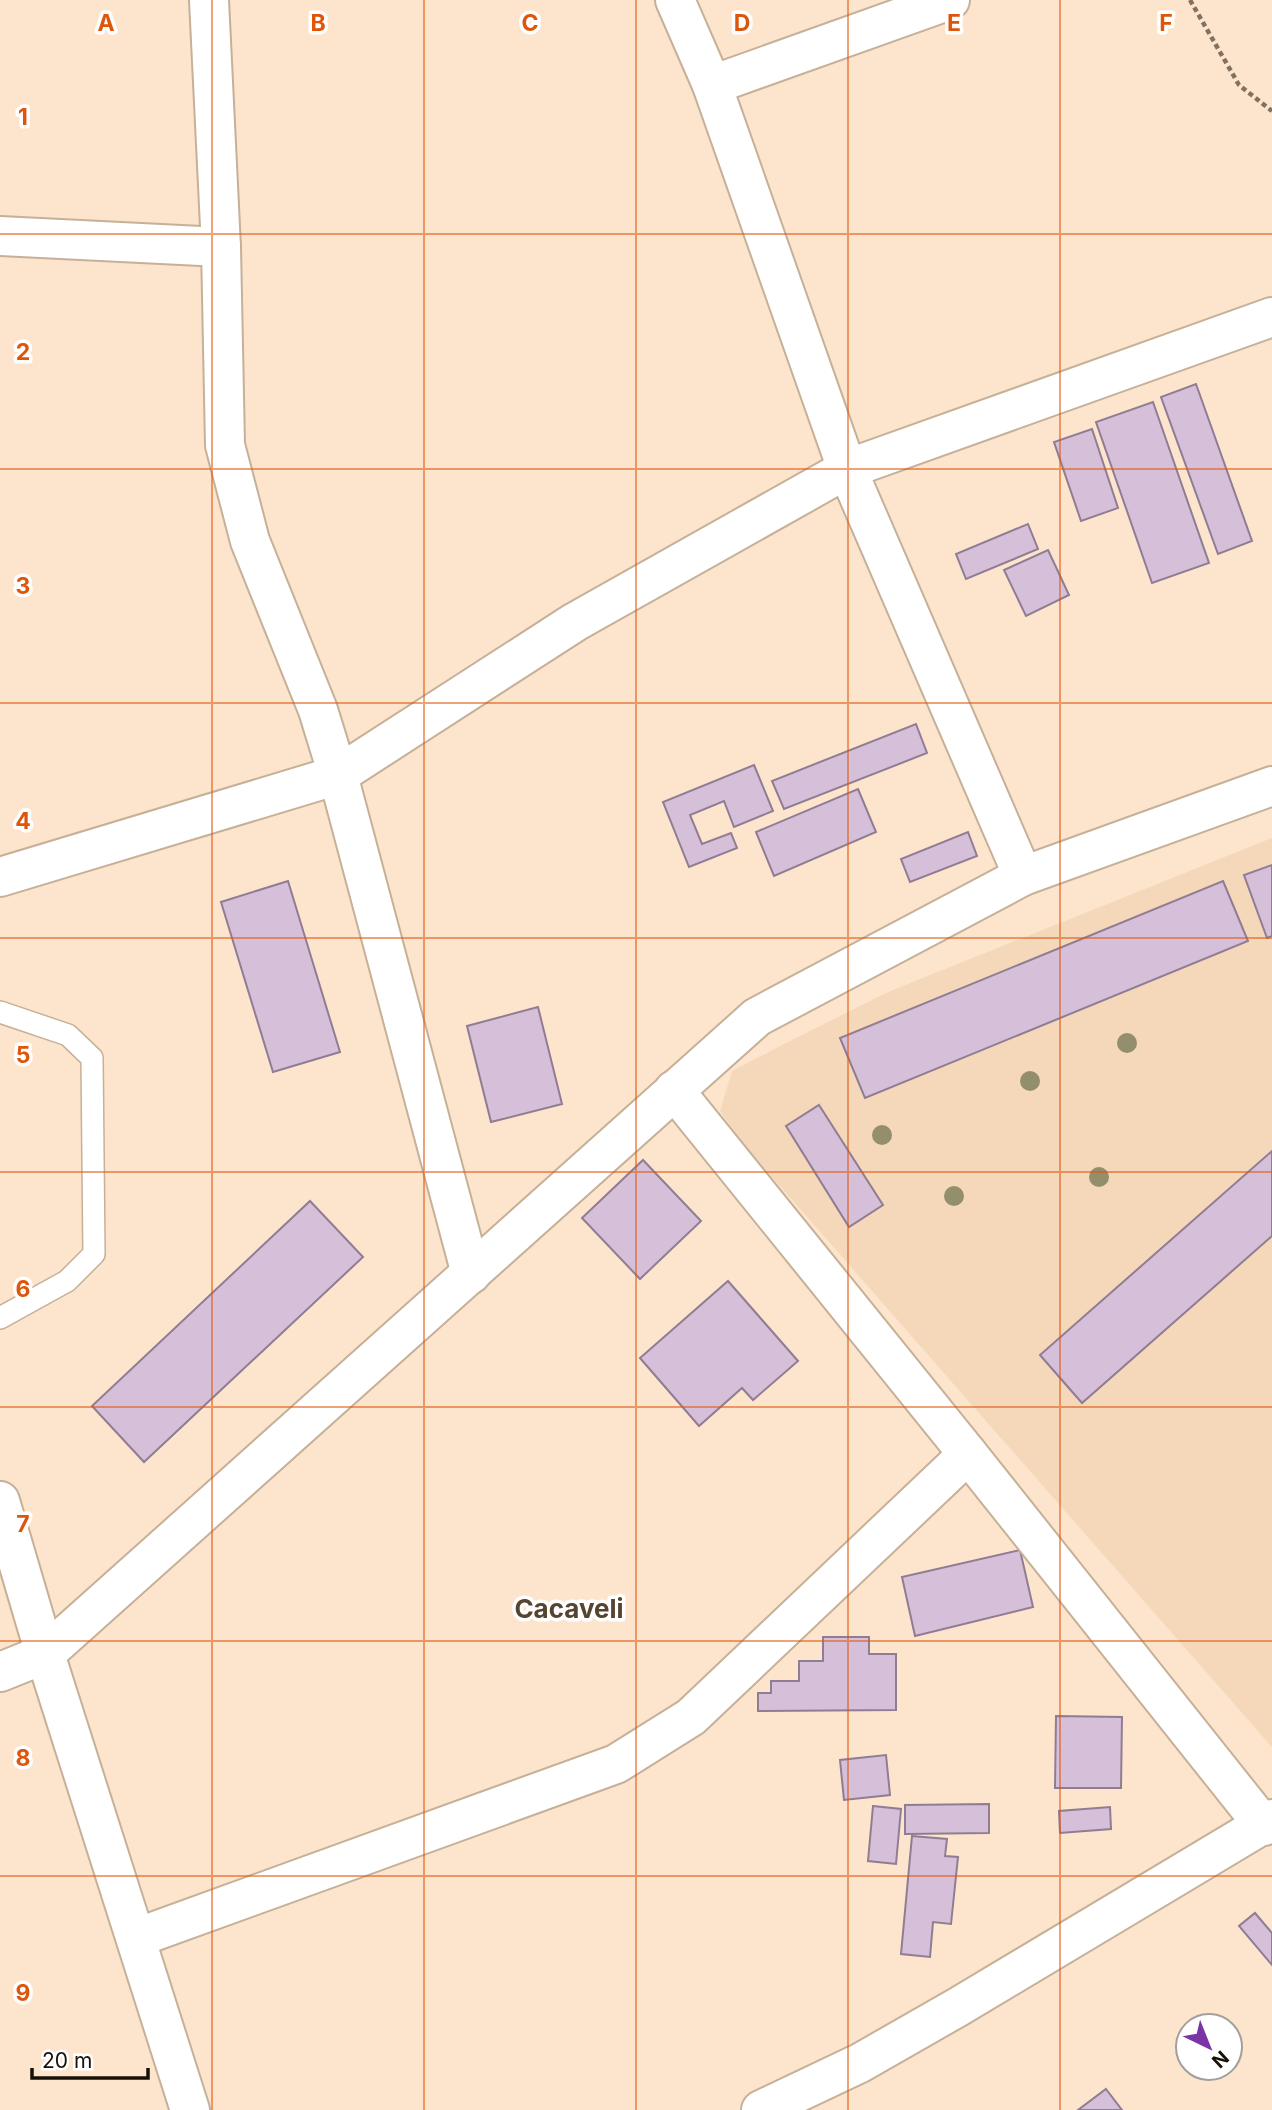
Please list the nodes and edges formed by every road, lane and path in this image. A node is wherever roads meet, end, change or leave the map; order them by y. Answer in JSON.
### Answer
{"nodes":[{"id":1,"x":209,"y":0,"type":"edge"},
{"id":2,"x":675,"y":0,"type":"edge"},
{"id":3,"x":950,"y":0,"type":"edge"},
{"id":4,"x":1190,"y":0,"type":"edge"},
{"id":5,"x":712,"y":85,"type":"junction"},
{"id":6,"x":1272,"y":111,"type":"edge"},
{"id":7,"x":0,"y":236,"type":"edge"},
{"id":8,"x":221,"y":247,"type":"junction"},
{"id":9,"x":1272,"y":317,"type":"edge"},
{"id":10,"x":847,"y":469,"type":"junction"},
{"id":11,"x":338,"y":775,"type":"junction"},
{"id":12,"x":1272,"y":786,"type":"edge"},
{"id":13,"x":1023,"y":876,"type":"junction"},
{"id":14,"x":0,"y":877,"type":"edge"},
{"id":15,"x":0,"y":1012,"type":"edge"},
{"id":16,"x":674,"y":1090,"type":"junction"},
{"id":17,"x":471,"y":1274,"type":"junction"},
{"id":18,"x":0,"y":1318,"type":"edge"},
{"id":19,"x":968,"y":1454,"type":"junction"},
{"id":20,"x":0,"y":1501,"type":"edge"},
{"id":21,"x":45,"y":1654,"type":"junction"},
{"id":22,"x":0,"y":1672,"type":"edge"},
{"id":23,"x":1268,"y":1823,"type":"edge"},
{"id":24,"x":136,"y":1938,"type":"junction"},
{"id":25,"x":190,"y":2110,"type":"edge"},
{"id":26,"x":761,"y":2110,"type":"edge"}],
"edges":[{"from":1,"to":8,"type":"street"},
{"from":2,"to":5,"type":"street"},
{"from":3,"to":5,"type":"street"},
{"from":4,"to":6,"type":"path"},
{"from":5,"to":10,"type":"street"},
{"from":7,"to":8,"type":"street"},
{"from":8,"to":11,"type":"street"},
{"from":9,"to":10,"type":"street"},
{"from":10,"to":11,"type":"street"},
{"from":10,"to":13,"type":"street"},
{"from":11,"to":14,"type":"street"},
{"from":11,"to":17,"type":"street"},
{"from":12,"to":13,"type":"street"},
{"from":13,"to":16,"type":"street"},
{"from":15,"to":18,"type":"lane"},
{"from":16,"to":17,"type":"street"},
{"from":16,"to":19,"type":"street"},
{"from":17,"to":21,"type":"street"},
{"from":19,"to":23,"type":"street"},
{"from":19,"to":24,"type":"street"},
{"from":20,"to":21,"type":"street"},
{"from":21,"to":22,"type":"street"},
{"from":21,"to":24,"type":"street"},
{"from":23,"to":26,"type":"street"},
{"from":24,"to":25,"type":"street"}]}
